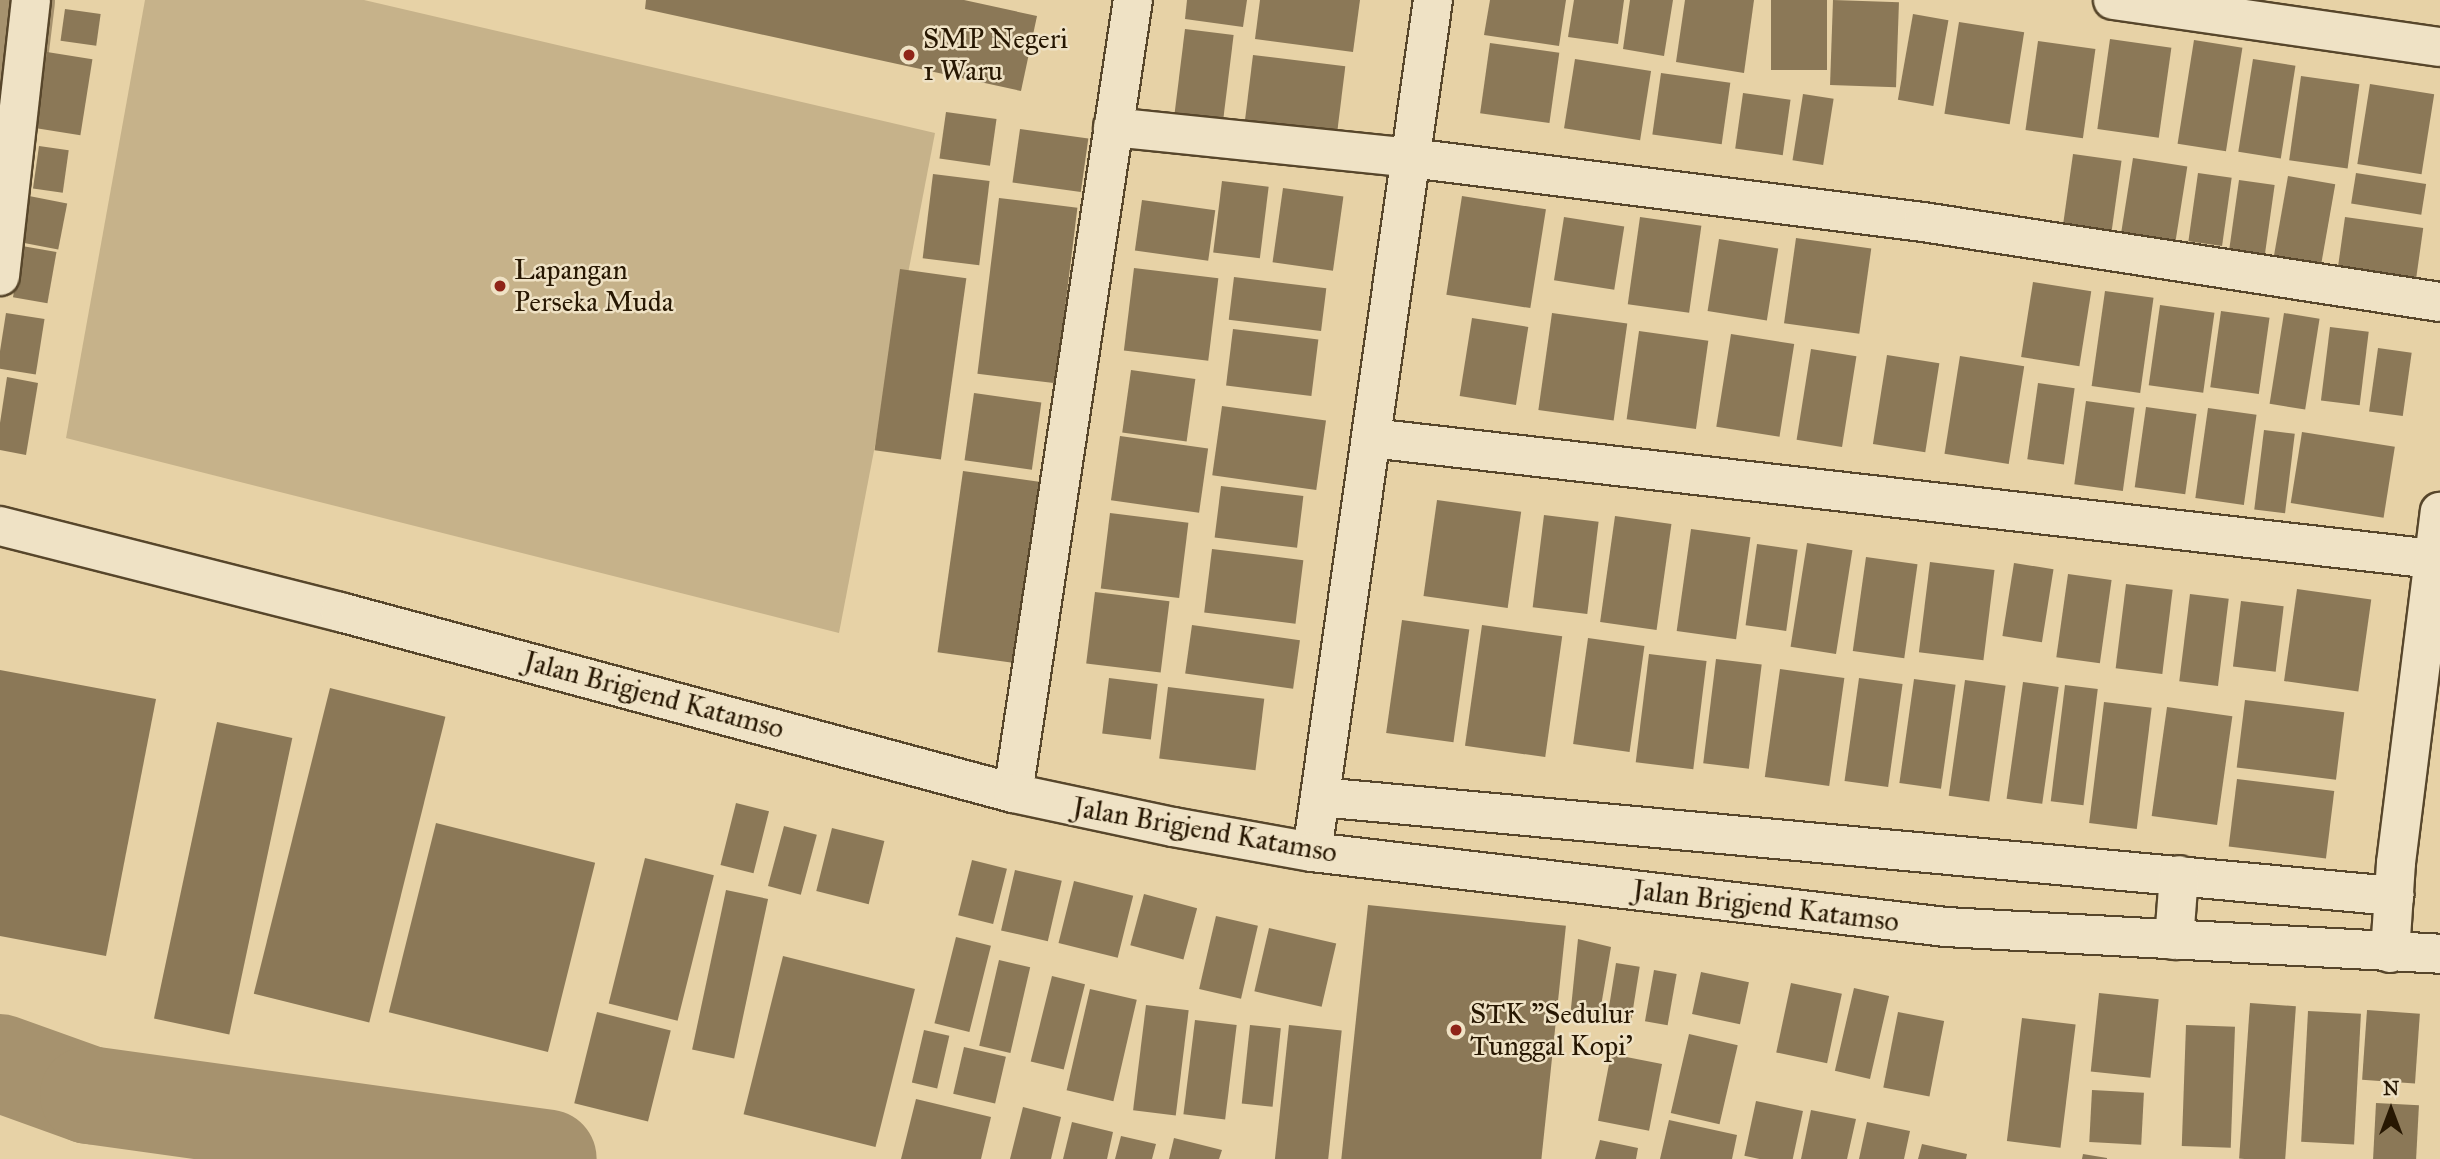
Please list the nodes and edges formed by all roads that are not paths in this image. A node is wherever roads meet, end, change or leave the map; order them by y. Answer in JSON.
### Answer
{"nodes":[{"id":1,"x":31,"y":0,"type":"edge"},
{"id":2,"x":1133,"y":0,"type":"edge"},
{"id":3,"x":1433,"y":0,"type":"edge"},
{"id":4,"x":2113,"y":0,"type":"edge"},
{"id":5,"x":2440,"y":47,"type":"edge"},
{"id":6,"x":1114,"y":127,"type":"junction"},
{"id":7,"x":1410,"y":158,"type":"junction"},
{"id":8,"x":0,"y":276,"type":"edge"},
{"id":9,"x":2440,"y":302,"type":"edge"},
{"id":10,"x":1371,"y":438,"type":"junction"},
{"id":11,"x":2440,"y":512,"type":"edge"},
{"id":12,"x":0,"y":526,"type":"edge"},
{"id":13,"x":2433,"y":559,"type":"junction"},
{"id":14,"x":1013,"y":793,"type":"junction"},
{"id":15,"x":1320,"y":797,"type":"junction"},
{"id":16,"x":1312,"y":852,"type":"junction"},
{"id":17,"x":2179,"y":875,"type":"junction"},
{"id":18,"x":2394,"y":896,"type":"junction"},
{"id":19,"x":2174,"y":940,"type":"junction"},
{"id":20,"x":2390,"y":953,"type":"junction"},
{"id":21,"x":2440,"y":954,"type":"edge"}],
"edges":[{"from":1,"to":8,"type":"street"},
{"from":2,"to":6,"type":"street"},
{"from":3,"to":7,"type":"street"},
{"from":4,"to":5,"type":"street"},
{"from":6,"to":7,"type":"street"},
{"from":6,"to":14,"type":"street"},
{"from":7,"to":9,"type":"street"},
{"from":7,"to":10,"type":"street"},
{"from":10,"to":13,"type":"street"},
{"from":10,"to":15,"type":"street"},
{"from":11,"to":13,"type":"street"},
{"from":12,"to":14,"type":"street","name":"Jalan Brigjend Katamso"},
{"from":13,"to":18,"type":"street"},
{"from":14,"to":16,"type":"street","name":"Jalan Brigjend Katamso"},
{"from":15,"to":16,"type":"street"},
{"from":15,"to":17,"type":"street"},
{"from":16,"to":19,"type":"street","name":"Jalan Brigjend Katamso"},
{"from":17,"to":18,"type":"street"},
{"from":17,"to":19,"type":"street"},
{"from":18,"to":20,"type":"street"},
{"from":19,"to":20,"type":"street","name":"Jalan Brigjend Katamso"},
{"from":20,"to":21,"type":"street","name":"Jalan Brigjend Katamso"}]}
